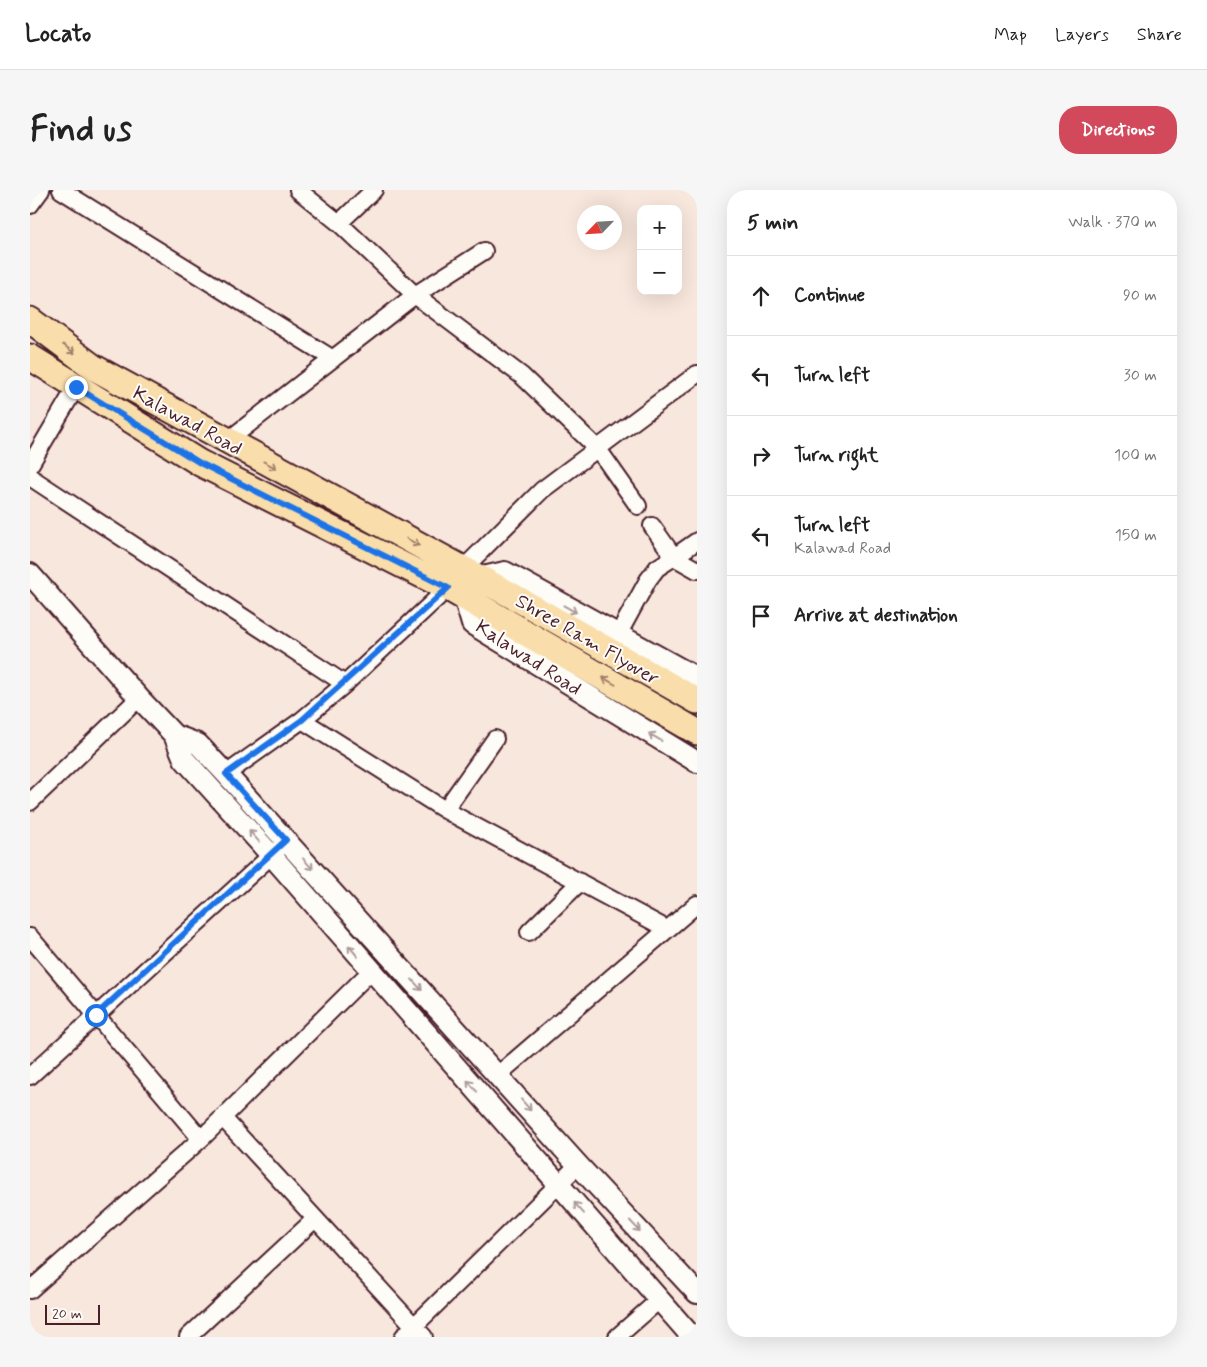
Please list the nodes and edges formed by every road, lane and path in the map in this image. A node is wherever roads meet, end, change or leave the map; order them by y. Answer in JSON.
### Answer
{"nodes":[{"id":1,"x":40,"y":190,"type":"edge"},
{"id":2,"x":60,"y":190,"type":"edge"},
{"id":3,"x":298,"y":190,"type":"edge"},
{"id":4,"x":374,"y":190,"type":"edge"},
{"id":5,"x":30,"y":205,"type":"edge"},
{"id":6,"x":339,"y":223,"type":"junction"},
{"id":7,"x":484,"y":251,"type":"dead end"},
{"id":8,"x":415,"y":295,"type":"junction"},
{"id":9,"x":30,"y":320,"type":"edge"},
{"id":10,"x":30,"y":357,"type":"edge"},
{"id":11,"x":333,"y":359,"type":"junction"},
{"id":12,"x":697,"y":374,"type":"edge"},
{"id":13,"x":76,"y":387,"type":"junction"},
{"id":14,"x":227,"y":441,"type":"junction"},
{"id":15,"x":598,"y":449,"type":"junction"},
{"id":16,"x":30,"y":465,"type":"edge"},
{"id":17,"x":30,"y":477,"type":"edge"},
{"id":18,"x":638,"y":506,"type":"dead end"},
{"id":19,"x":652,"y":526,"type":"dead end"},
{"id":20,"x":697,"y":541,"type":"edge"},
{"id":21,"x":674,"y":557,"type":"junction"},
{"id":22,"x":697,"y":570,"type":"edge"},
{"id":23,"x":30,"y":574,"type":"edge"},
{"id":24,"x":463,"y":583,"type":"junction"},
{"id":25,"x":618,"y":635,"type":"junction"},
{"id":26,"x":697,"y":678,"type":"edge"},
{"id":27,"x":345,"y":684,"type":"junction"},
{"id":28,"x":139,"y":698,"type":"junction"},
{"id":29,"x":697,"y":701,"type":"edge"},
{"id":30,"x":302,"y":720,"type":"junction"},
{"id":31,"x":697,"y":732,"type":"edge"},
{"id":32,"x":174,"y":735,"type":"junction"},
{"id":33,"x":495,"y":739,"type":"dead end"},
{"id":34,"x":697,"y":762,"type":"edge"},
{"id":35,"x":226,"y":774,"type":"junction"},
{"id":36,"x":30,"y":802,"type":"edge"},
{"id":37,"x":445,"y":810,"type":"junction"},
{"id":38,"x":286,"y":840,"type":"junction"},
{"id":39,"x":272,"y":856,"type":"junction"},
{"id":40,"x":580,"y":882,"type":"junction"},
{"id":41,"x":697,"y":904,"type":"edge"},
{"id":42,"x":667,"y":928,"type":"junction"},
{"id":43,"x":529,"y":932,"type":"dead end"},
{"id":44,"x":30,"y":937,"type":"edge"},
{"id":45,"x":371,"y":971,"type":"junction"},
{"id":46,"x":96,"y":1015,"type":"junction"},
{"id":47,"x":499,"y":1074,"type":"junction"},
{"id":48,"x":30,"y":1076,"type":"edge"},
{"id":49,"x":223,"y":1118,"type":"junction"},
{"id":50,"x":201,"y":1139,"type":"junction"},
{"id":51,"x":578,"y":1165,"type":"junction"},
{"id":52,"x":558,"y":1185,"type":"junction"},
{"id":53,"x":315,"y":1219,"type":"junction"},
{"id":54,"x":30,"y":1290,"type":"edge"},
{"id":55,"x":697,"y":1293,"type":"edge"},
{"id":56,"x":659,"y":1300,"type":"junction"},
{"id":57,"x":413,"y":1333,"type":"edge"},
{"id":58,"x":188,"y":1337,"type":"edge"},
{"id":59,"x":617,"y":1337,"type":"edge"},
{"id":60,"x":692,"y":1337,"type":"edge"}],
"edges":[{"from":1,"to":5,"type":"street"},
{"from":2,"to":11,"type":"street"},
{"from":3,"to":6,"type":"street"},
{"from":4,"to":6,"type":"street"},
{"from":6,"to":8,"type":"street"},
{"from":7,"to":8,"type":"street"},
{"from":8,"to":11,"type":"street"},
{"from":8,"to":15,"type":"street"},
{"from":9,"to":14,"type":"main road","name":"Kalawad Road","one_way":true},
{"from":10,"to":13,"type":"main road","name":"Kalawad Road"},
{"from":11,"to":14,"type":"street"},
{"from":12,"to":15,"type":"street"},
{"from":13,"to":16,"type":"street"},
{"from":13,"to":24,"type":"main road","name":"Kalawad Road"},
{"from":14,"to":24,"type":"main road","name":"Kalawad Road","one_way":true},
{"from":15,"to":18,"type":"street"},
{"from":15,"to":24,"type":"street"},
{"from":17,"to":27,"type":"street"},
{"from":19,"to":21,"type":"street"},
{"from":20,"to":21,"type":"street"},
{"from":21,"to":22,"type":"street"},
{"from":21,"to":25,"type":"street"},
{"from":23,"to":28,"type":"street"},
{"from":24,"to":25,"type":"street","one_way":true},
{"from":24,"to":27,"type":"street"},
{"from":24,"to":29,"type":"main road","name":"Shree Ram Flyover"},
{"from":31,"to":24,"type":"main road","name":"Shree Ram Flyover","one_way":true},
{"from":34,"to":24,"type":"street","name":"Kalawad Road","one_way":true},
{"from":25,"to":26,"type":"street"},
{"from":27,"to":30,"type":"street"},
{"from":28,"to":32,"type":"street"},
{"from":28,"to":36,"type":"street"},
{"from":30,"to":35,"type":"street"},
{"from":30,"to":37,"type":"street"},
{"from":32,"to":35,"type":"street"},
{"from":39,"to":32,"type":"street","one_way":true},
{"from":33,"to":37,"type":"street"},
{"from":35,"to":38,"type":"street"},
{"from":37,"to":40,"type":"street"},
{"from":38,"to":39,"type":"street"},
{"from":38,"to":47,"type":"street","one_way":true},
{"from":45,"to":39,"type":"street","one_way":true},
{"from":39,"to":46,"type":"street"},
{"from":40,"to":42,"type":"street"},
{"from":40,"to":43,"type":"street"},
{"from":41,"to":42,"type":"street"},
{"from":42,"to":47,"type":"street"},
{"from":44,"to":46,"type":"street"},
{"from":45,"to":49,"type":"street"},
{"from":52,"to":45,"type":"street","one_way":true},
{"from":46,"to":48,"type":"street"},
{"from":46,"to":50,"type":"street"},
{"from":47,"to":51,"type":"street","one_way":true},
{"from":49,"to":50,"type":"street"},
{"from":49,"to":53,"type":"street"},
{"from":50,"to":54,"type":"street"},
{"from":51,"to":52,"type":"street"},
{"from":51,"to":55,"type":"street","one_way":true},
{"from":56,"to":52,"type":"street","one_way":true},
{"from":52,"to":57,"type":"street"},
{"from":53,"to":57,"type":"street"},
{"from":53,"to":58,"type":"street"},
{"from":56,"to":59,"type":"street"},
{"from":56,"to":60,"type":"street"}]}
